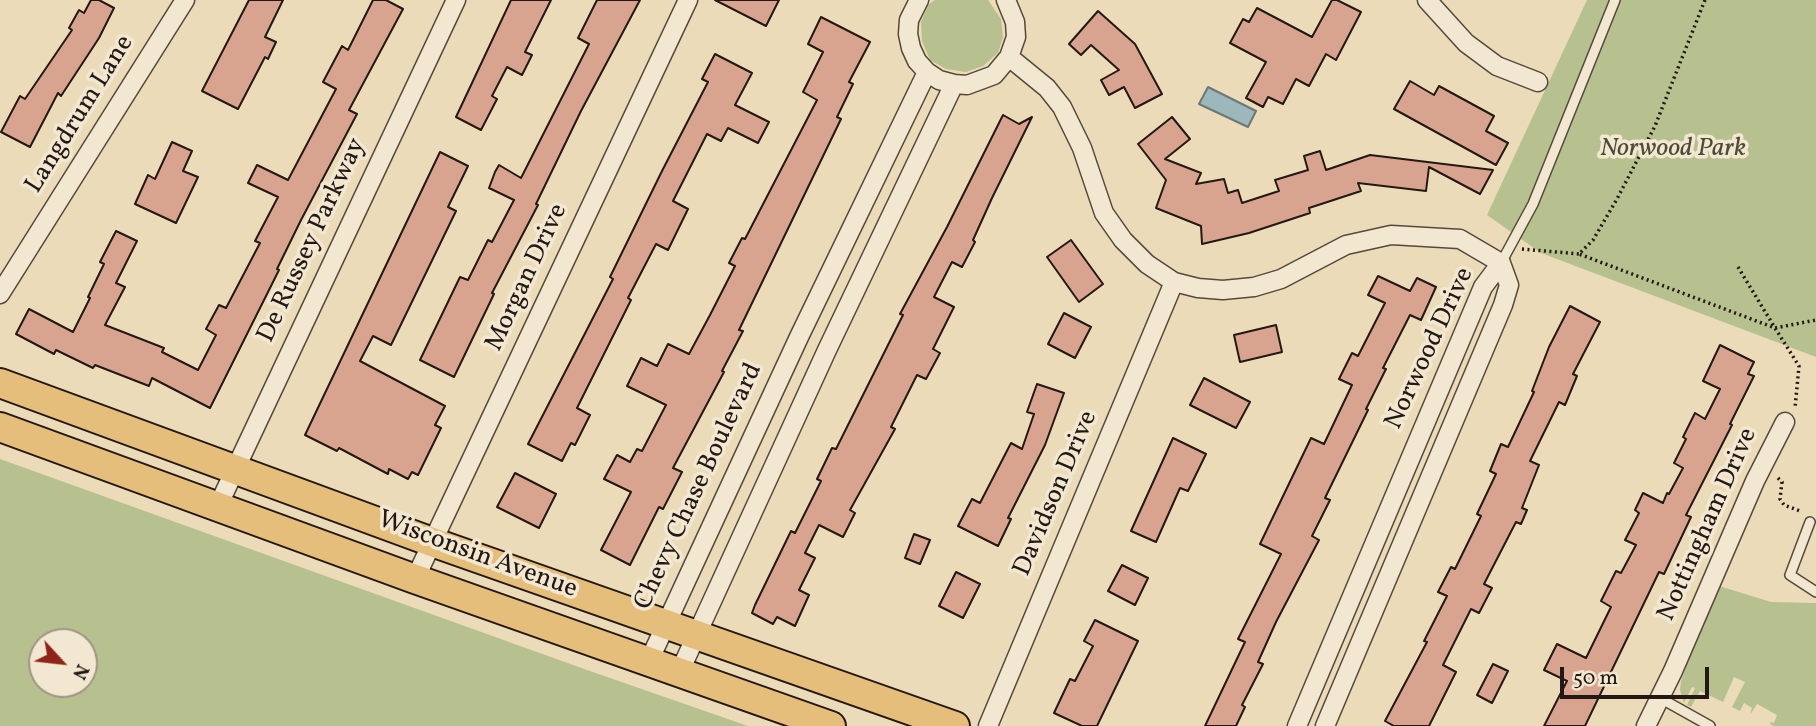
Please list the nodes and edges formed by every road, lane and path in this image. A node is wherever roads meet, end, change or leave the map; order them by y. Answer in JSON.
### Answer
{"nodes":[{"id":1,"x":185,"y":0,"type":"edge"},
{"id":2,"x":456,"y":0,"type":"edge"},
{"id":3,"x":688,"y":0,"type":"edge"},
{"id":4,"x":1006,"y":0,"type":"edge"},
{"id":5,"x":1427,"y":0,"type":"edge"},
{"id":6,"x":1615,"y":0,"type":"edge"},
{"id":7,"x":1705,"y":0,"type":"edge"},
{"id":8,"x":910,"y":2,"type":"edge"},
{"id":9,"x":1009,"y":57,"type":"junction"},
{"id":10,"x":927,"y":72,"type":"junction"},
{"id":11,"x":1538,"y":82,"type":"dead end"},
{"id":12,"x":954,"y":84,"type":"junction"},
{"id":13,"x":1510,"y":245,"type":"junction"},
{"id":14,"x":1579,"y":254,"type":"junction"},
{"id":15,"x":1501,"y":263,"type":"junction"},
{"id":16,"x":1738,"y":267,"type":"dead end"},
{"id":17,"x":1174,"y":282,"type":"junction"},
{"id":18,"x":0,"y":294,"type":"edge"},
{"id":19,"x":1816,"y":320,"type":"edge"},
{"id":20,"x":1775,"y":328,"type":"junction"},
{"id":21,"x":799,"y":337,"type":"junction"},
{"id":22,"x":827,"y":350,"type":"junction"},
{"id":23,"x":0,"y":383,"type":"edge"},
{"id":24,"x":1785,"y":422,"type":"joint"},
{"id":25,"x":0,"y":427,"type":"edge"},
{"id":26,"x":1411,"y":457,"type":"junction"},
{"id":27,"x":1435,"y":467,"type":"junction"},
{"id":28,"x":235,"y":468,"type":"junction"},
{"id":29,"x":1762,"y":468,"type":"junction"},
{"id":30,"x":218,"y":506,"type":"junction"},
{"id":31,"x":1810,"y":522,"type":"joint"},
{"id":32,"x":432,"y":542,"type":"junction"},
{"id":33,"x":415,"y":579,"type":"junction"},
{"id":34,"x":1816,"y":592,"type":"edge"},
{"id":35,"x":666,"y":623,"type":"junction"},
{"id":36,"x":1338,"y":630,"type":"junction"},
{"id":37,"x":697,"y":634,"type":"junction"},
{"id":38,"x":1362,"y":640,"type":"junction"},
{"id":39,"x":649,"y":661,"type":"junction"},
{"id":40,"x":680,"y":671,"type":"junction"},
{"id":41,"x":1660,"y":698,"type":"junction"},
{"id":42,"x":831,"y":726,"type":"edge"},
{"id":43,"x":955,"y":726,"type":"edge"},
{"id":44,"x":988,"y":726,"type":"edge"},
{"id":45,"x":1297,"y":726,"type":"edge"},
{"id":46,"x":1325,"y":726,"type":"edge"},
{"id":47,"x":1646,"y":726,"type":"edge"},
{"id":48,"x":1710,"y":726,"type":"edge"}],
"edges":[{"from":1,"to":18,"type":"street","name":"Langdrum Lane"},
{"from":2,"to":28,"type":"street","name":"De Russey Parkway"},
{"from":3,"to":32,"type":"street","name":"Morgan Drive"},
{"from":4,"to":9,"type":"street"},
{"from":5,"to":11,"type":"street"},
{"from":6,"to":13,"type":"lane"},
{"from":7,"to":14,"type":"path"},
{"from":8,"to":10,"type":"street"},
{"from":9,"to":12,"type":"street"},
{"from":9,"to":17,"type":"street"},
{"from":10,"to":12,"type":"street"},
{"from":10,"to":21,"type":"street","name":"Chevy Chase Boulevard"},
{"from":12,"to":22,"type":"street"},
{"from":13,"to":14,"type":"path"},
{"from":13,"to":15,"type":"lane"},
{"from":14,"to":20,"type":"path"},
{"from":15,"to":17,"type":"street"},
{"from":15,"to":26,"type":"street","name":"Norwood Drive"},
{"from":15,"to":27,"type":"street","name":"Norwood Drive"},
{"from":16,"to":20,"type":"path"},
{"from":17,"to":44,"type":"street","name":"Davidson Drive"},
{"from":19,"to":20,"type":"path"},
{"from":20,"to":24,"type":"path"},
{"from":21,"to":22,"type":"street"},
{"from":21,"to":35,"type":"street","name":"Chevy Chase Boulevard"},
{"from":22,"to":37,"type":"street"},
{"from":23,"to":28,"type":"main road","name":"Wisconsin Avenue"},
{"from":24,"to":29,"type":"street","name":"Nottingham Drive"},
{"from":25,"to":30,"type":"main road","name":"Wisconsin Avenue"},
{"from":26,"to":27,"type":"street"},
{"from":26,"to":36,"type":"street","name":"Norwood Drive"},
{"from":27,"to":38,"type":"street","name":"Norwood Drive"},
{"from":28,"to":30,"type":"street","name":"De Russey Parkway"},
{"from":28,"to":32,"type":"main road","name":"Wisconsin Avenue"},
{"from":29,"to":31,"type":"path"},
{"from":29,"to":41,"type":"street","name":"Nottingham Drive"},
{"from":30,"to":33,"type":"main road","name":"Wisconsin Avenue"},
{"from":31,"to":34,"type":"lane"},
{"from":32,"to":33,"type":"street","name":"Morgan Drive"},
{"from":32,"to":35,"type":"main road","name":"Wisconsin Avenue"},
{"from":33,"to":39,"type":"main road","name":"Wisconsin Avenue"},
{"from":35,"to":37,"type":"main road","name":"Wisconsin Avenue"},
{"from":35,"to":39,"type":"street","name":"Chevy Chase Boulevard"},
{"from":36,"to":38,"type":"street"},
{"from":36,"to":45,"type":"street","name":"Norwood Drive"},
{"from":37,"to":40,"type":"street"},
{"from":37,"to":43,"type":"main road","name":"Wisconsin Avenue"},
{"from":38,"to":46,"type":"street","name":"Norwood Drive"},
{"from":39,"to":40,"type":"main road","name":"Wisconsin Avenue"},
{"from":40,"to":42,"type":"main road","name":"Wisconsin Avenue"},
{"from":41,"to":47,"type":"street","name":"Nottingham Drive"},
{"from":41,"to":48,"type":"lane"}]}
